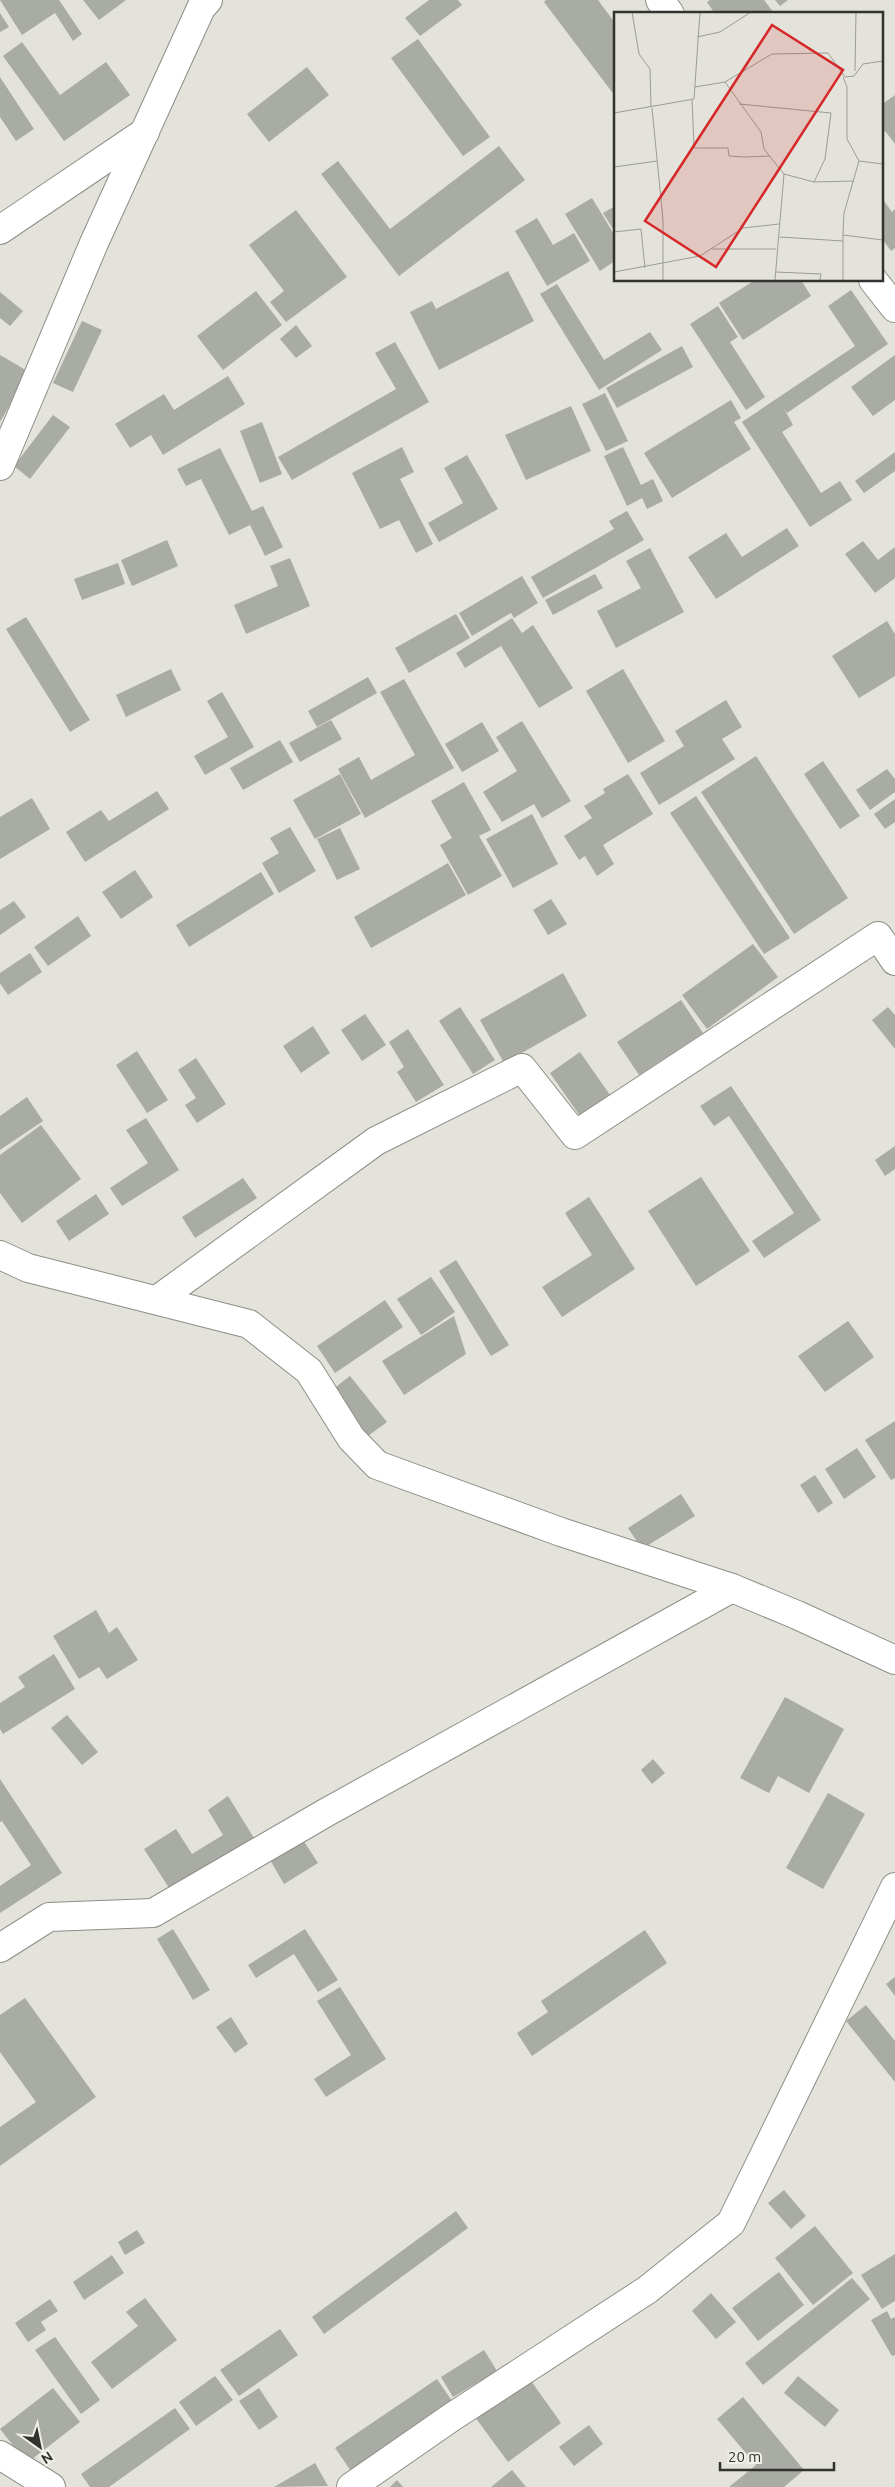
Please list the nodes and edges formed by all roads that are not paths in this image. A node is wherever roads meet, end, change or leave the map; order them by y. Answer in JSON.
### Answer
{"nodes":[{"id":1,"x":208,"y":0,"type":"edge"},
{"id":2,"x":660,"y":0,"type":"edge"},
{"id":3,"x":669,"y":12,"type":"edge"},
{"id":4,"x":145,"y":132,"type":"junction"},
{"id":5,"x":0,"y":230,"type":"edge"},
{"id":6,"x":874,"y":281,"type":"edge"},
{"id":7,"x":895,"y":308,"type":"edge"},
{"id":8,"x":0,"y":466,"type":"edge"},
{"id":9,"x":895,"y":960,"type":"edge"},
{"id":10,"x":0,"y":1255,"type":"edge"},
{"id":11,"x":157,"y":1300,"type":"junction"},
{"id":12,"x":732,"y":1588,"type":"junction"},
{"id":13,"x":895,"y":1660,"type":"edge"},
{"id":14,"x":895,"y":1887,"type":"edge"},
{"id":15,"x":0,"y":1948,"type":"edge"},
{"id":16,"x":0,"y":2455,"type":"edge"},
{"id":17,"x":51,"y":2487,"type":"edge"},
{"id":18,"x":352,"y":2487,"type":"edge"}],
"edges":[{"from":1,"to":4,"type":"street"},
{"from":2,"to":3,"type":"street"},
{"from":4,"to":5,"type":"street"},
{"from":4,"to":8,"type":"street"},
{"from":6,"to":7,"type":"street"},
{"from":9,"to":11,"type":"street"},
{"from":10,"to":11,"type":"street"},
{"from":11,"to":12,"type":"street"},
{"from":12,"to":13,"type":"street"},
{"from":12,"to":15,"type":"street"},
{"from":14,"to":18,"type":"street"},
{"from":16,"to":17,"type":"street"}]}
